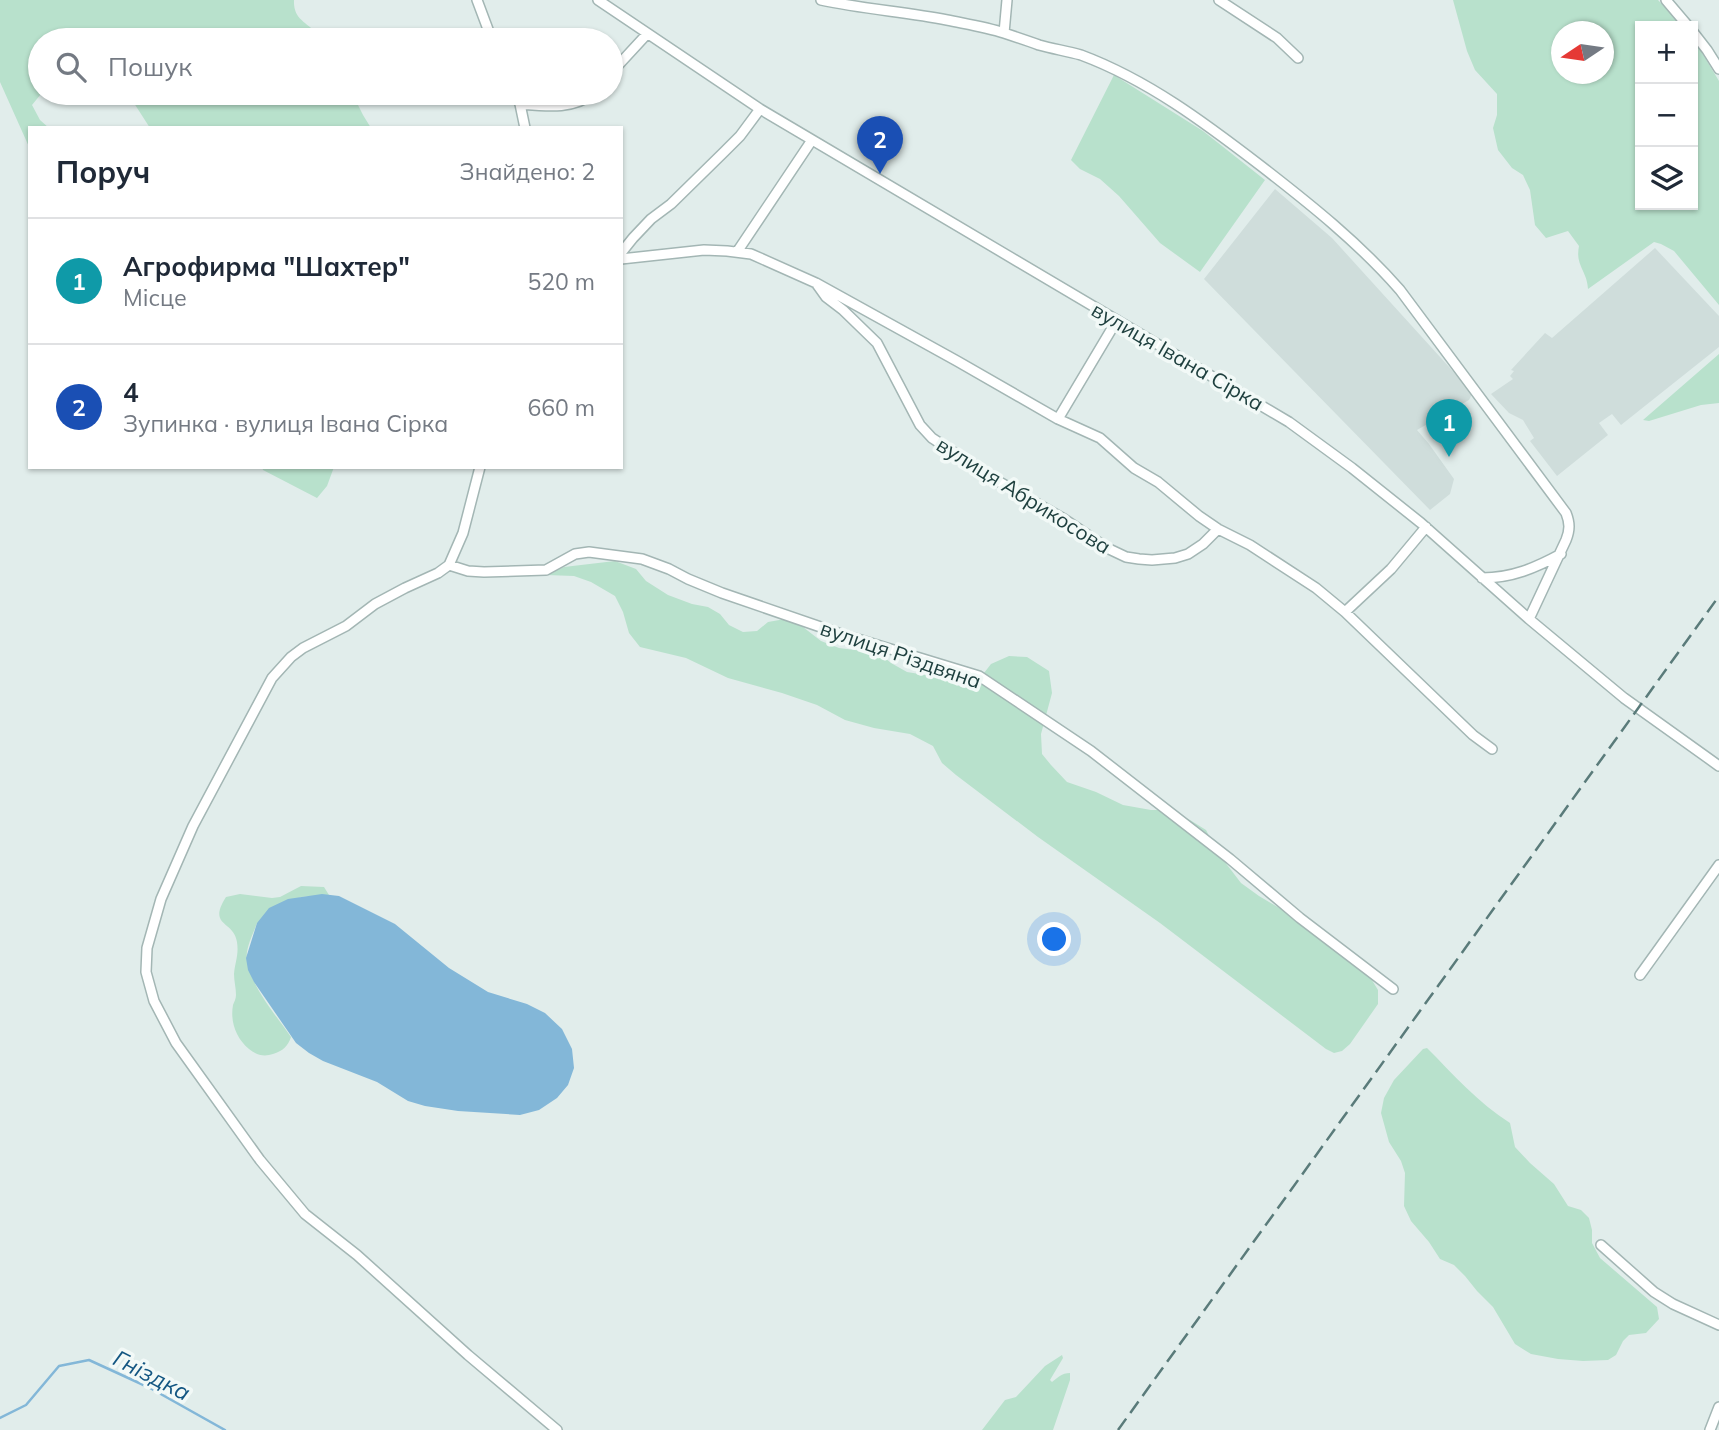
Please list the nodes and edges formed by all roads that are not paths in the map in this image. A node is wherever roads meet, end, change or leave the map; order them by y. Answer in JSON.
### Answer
{"nodes":[{"id":1,"x":477,"y":0,"type":"edge"},
{"id":2,"x":598,"y":0,"type":"edge"},
{"id":3,"x":821,"y":0,"type":"edge"},
{"id":4,"x":1007,"y":0,"type":"edge"},
{"id":5,"x":1219,"y":0,"type":"edge"},
{"id":6,"x":1666,"y":0,"type":"edge"},
{"id":7,"x":1684,"y":21,"type":"edge"},
{"id":8,"x":488,"y":28,"type":"edge"},
{"id":9,"x":1004,"y":33,"type":"junction"},
{"id":10,"x":647,"y":34,"type":"junction"},
{"id":11,"x":1698,"y":38,"type":"edge"},
{"id":12,"x":1298,"y":58,"type":"dead end"},
{"id":13,"x":623,"y":60,"type":"edge"},
{"id":14,"x":1719,"y":69,"type":"edge"},
{"id":15,"x":520,"y":105,"type":"edge"},
{"id":16,"x":760,"y":109,"type":"junction"},
{"id":17,"x":525,"y":126,"type":"edge"},
{"id":18,"x":812,"y":140,"type":"junction"},
{"id":19,"x":623,"y":250,"type":"edge"},
{"id":20,"x":737,"y":252,"type":"junction"},
{"id":21,"x":623,"y":259,"type":"edge"},
{"id":22,"x":816,"y":283,"type":"junction"},
{"id":23,"x":1116,"y":320,"type":"junction"},
{"id":24,"x":1058,"y":419,"type":"junction"},
{"id":25,"x":479,"y":469,"type":"edge"},
{"id":26,"x":1426,"y":527,"type":"junction"},
{"id":27,"x":1218,"y":530,"type":"junction"},
{"id":28,"x":1561,"y":554,"type":"junction"},
{"id":29,"x":449,"y":565,"type":"junction"},
{"id":30,"x":1482,"y":578,"type":"junction"},
{"id":31,"x":1345,"y":612,"type":"junction"},
{"id":32,"x":1529,"y":619,"type":"junction"},
{"id":33,"x":1492,"y":749,"type":"dead end"},
{"id":34,"x":1719,"y":766,"type":"edge"},
{"id":35,"x":1719,"y":865,"type":"edge"},
{"id":36,"x":1640,"y":975,"type":"dead end"},
{"id":37,"x":1393,"y":989,"type":"dead end"},
{"id":38,"x":1601,"y":1245,"type":"dead end"},
{"id":39,"x":1719,"y":1325,"type":"edge"},
{"id":40,"x":1718,"y":1412,"type":"edge"},
{"id":41,"x":557,"y":1430,"type":"edge"},
{"id":42,"x":1710,"y":1430,"type":"edge"}],
"edges":[{"from":1,"to":8,"type":"street"},
{"from":2,"to":10,"type":"street","name":"вулиця Івана Сірка"},
{"from":3,"to":9,"type":"street"},
{"from":4,"to":9,"type":"street"},
{"from":5,"to":12,"type":"street"},
{"from":6,"to":7,"type":"street"},
{"from":9,"to":28,"type":"street"},
{"from":10,"to":13,"type":"street"},
{"from":10,"to":16,"type":"street","name":"вулиця Івана Сірка"},
{"from":11,"to":14,"type":"street"},
{"from":15,"to":17,"type":"street"},
{"from":16,"to":18,"type":"street","name":"вулиця Івана Сірка"},
{"from":16,"to":19,"type":"street"},
{"from":18,"to":20,"type":"street"},
{"from":18,"to":23,"type":"street","name":"вулиця Івана Сірка"},
{"from":20,"to":21,"type":"street","name":"вулиця Абрикосова"},
{"from":20,"to":22,"type":"street","name":"вулиця Абрикосова"},
{"from":22,"to":24,"type":"street","name":"вулиця Абрикосова"},
{"from":22,"to":27,"type":"street","name":"вулиця Абрикосова"},
{"from":23,"to":24,"type":"street"},
{"from":23,"to":26,"type":"street","name":"вулиця Івана Сірка"},
{"from":24,"to":27,"type":"street","name":"вулиця Абрикосова"},
{"from":25,"to":29,"type":"street"},
{"from":26,"to":30,"type":"street","name":"вулиця Івана Сірка"},
{"from":26,"to":31,"type":"street"},
{"from":27,"to":31,"type":"street","name":"вулиця Абрикосова"},
{"from":28,"to":30,"type":"street"},
{"from":28,"to":32,"type":"street"},
{"from":29,"to":37,"type":"street","name":"вулиця Різдвяна"},
{"from":29,"to":41,"type":"street"},
{"from":30,"to":32,"type":"street","name":"вулиця Івана Сірка"},
{"from":31,"to":33,"type":"street","name":"вулиця Абрикосова"},
{"from":32,"to":34,"type":"street","name":"вулиця Івана Сірка"},
{"from":35,"to":36,"type":"street"},
{"from":38,"to":39,"type":"street"},
{"from":40,"to":42,"type":"street"}]}
